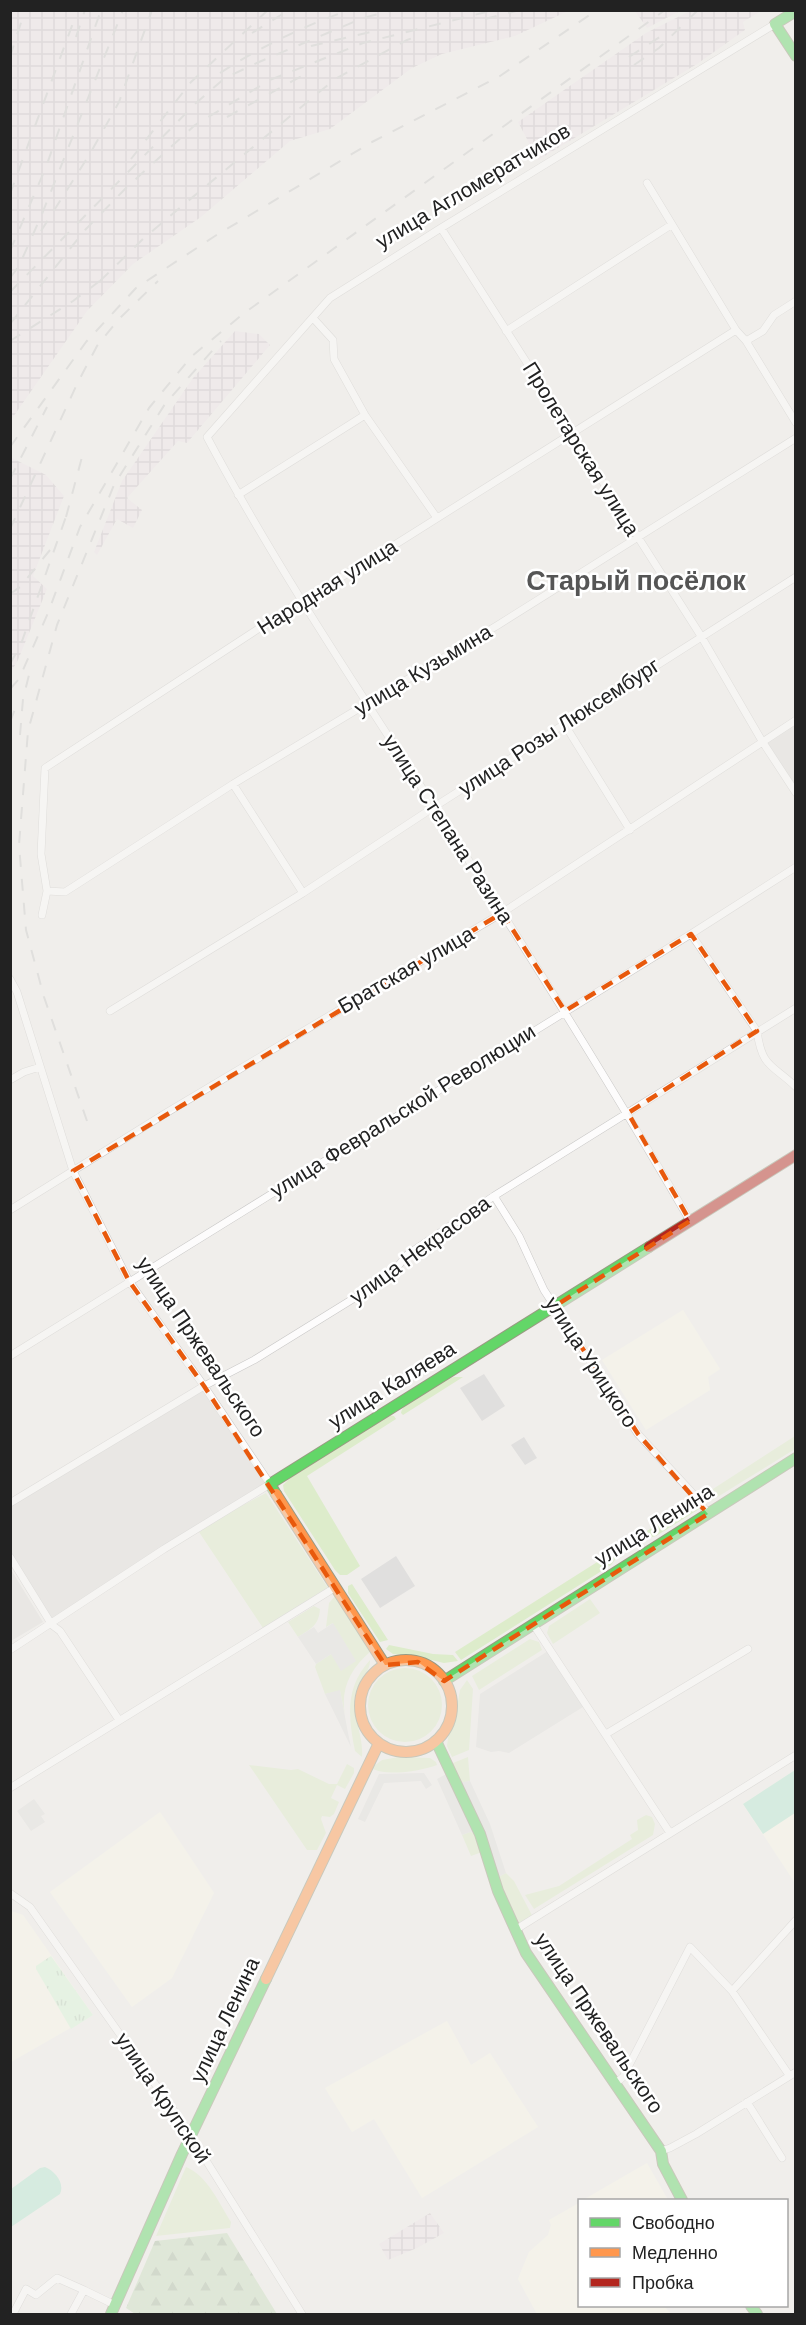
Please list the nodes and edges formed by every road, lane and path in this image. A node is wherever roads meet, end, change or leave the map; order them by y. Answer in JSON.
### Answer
{"nodes":[{"id":1,"x":795,"y":11,"type":"edge"},
{"id":2,"x":775,"y":24,"type":"junction"},
{"id":3,"x":795,"y":56,"type":"edge"},
{"id":4,"x":647,"y":183,"type":"dead end"},
{"id":5,"x":671,"y":225,"type":"junction"},
{"id":6,"x":441,"y":228,"type":"junction"},
{"id":7,"x":795,"y":301,"type":"edge"},
{"id":8,"x":313,"y":318,"type":"junction"},
{"id":9,"x":736,"y":330,"type":"junction"},
{"id":10,"x":506,"y":331,"type":"junction"},
{"id":11,"x":746,"y":341,"type":"junction"},
{"id":12,"x":365,"y":415,"type":"junction"},
{"id":13,"x":795,"y":423,"type":"edge"},
{"id":14,"x":573,"y":433,"type":"junction"},
{"id":15,"x":207,"y":437,"type":"joint"},
{"id":16,"x":795,"y":438,"type":"edge"},
{"id":17,"x":238,"y":495,"type":"junction"},
{"id":18,"x":437,"y":518,"type":"junction"},
{"id":19,"x":637,"y":536,"type":"junction"},
{"id":20,"x":795,"y":578,"type":"edge"},
{"id":21,"x":301,"y":601,"type":"junction"},
{"id":22,"x":701,"y":636,"type":"junction"},
{"id":23,"x":367,"y":705,"type":"junction"},
{"id":24,"x":795,"y":720,"type":"edge"},
{"id":25,"x":566,"y":725,"type":"junction"},
{"id":26,"x":762,"y":741,"type":"junction"},
{"id":27,"x":233,"y":784,"type":"junction"},
{"id":28,"x":795,"y":794,"type":"edge"},
{"id":29,"x":434,"y":807,"type":"junction"},
{"id":30,"x":630,"y":830,"type":"junction"},
{"id":31,"x":795,"y":867,"type":"edge"},
{"id":32,"x":47,"y":891,"type":"junction"},
{"id":33,"x":303,"y":893,"type":"junction"},
{"id":34,"x":502,"y":913,"type":"junction"},
{"id":35,"x":42,"y":915,"type":"dead end"},
{"id":36,"x":691,"y":934,"type":"junction"},
{"id":37,"x":10,"y":979,"type":"edge"},
{"id":38,"x":795,"y":1008,"type":"edge"},
{"id":39,"x":110,"y":1011,"type":"dead end"},
{"id":40,"x":565,"y":1011,"type":"junction"},
{"id":41,"x":757,"y":1031,"type":"junction"},
{"id":42,"x":40,"y":1067,"type":"junction"},
{"id":43,"x":10,"y":1080,"type":"edge"},
{"id":44,"x":795,"y":1087,"type":"edge"},
{"id":45,"x":628,"y":1113,"type":"junction"},
{"id":46,"x":795,"y":1155,"type":"edge"},
{"id":47,"x":73,"y":1171,"type":"junction"},
{"id":48,"x":494,"y":1196,"type":"junction"},
{"id":49,"x":10,"y":1210,"type":"edge"},
{"id":50,"x":690,"y":1221,"type":"junction"},
{"id":51,"x":129,"y":1281,"type":"junction"},
{"id":52,"x":555,"y":1306,"type":"junction"},
{"id":53,"x":10,"y":1356,"type":"edge"},
{"id":54,"x":204,"y":1386,"type":"junction"},
{"id":55,"x":795,"y":1458,"type":"edge"},
{"id":56,"x":270,"y":1484,"type":"junction"},
{"id":57,"x":10,"y":1503,"type":"edge"},
{"id":58,"x":708,"y":1514,"type":"junction"},
{"id":59,"x":10,"y":1557,"type":"edge"},
{"id":60,"x":336,"y":1587,"type":"junction"},
{"id":61,"x":52,"y":1625,"type":"junction"},
{"id":62,"x":529,"y":1626,"type":"junction"},
{"id":63,"x":748,"y":1649,"type":"dead end"},
{"id":64,"x":10,"y":1650,"type":"edge"},
{"id":65,"x":385,"y":1665,"type":"junction"},
{"id":66,"x":444,"y":1681,"type":"junction"},
{"id":67,"x":119,"y":1720,"type":"junction"},
{"id":68,"x":606,"y":1734,"type":"junction"},
{"id":69,"x":436,"y":1741,"type":"junction"},
{"id":70,"x":379,"y":1743,"type":"junction"},
{"id":71,"x":795,"y":1755,"type":"edge"},
{"id":72,"x":10,"y":1788,"type":"edge"},
{"id":73,"x":670,"y":1833,"type":"junction"},
{"id":74,"x":10,"y":1893,"type":"edge"},
{"id":75,"x":795,"y":1920,"type":"edge"},
{"id":76,"x":515,"y":1930,"type":"junction"},
{"id":77,"x":732,"y":1991,"type":"junction"},
{"id":78,"x":792,"y":2074,"type":"edge"},
{"id":79,"x":615,"y":2084,"type":"junction"},
{"id":80,"x":747,"y":2102,"type":"junction"},
{"id":81,"x":191,"y":2138,"type":"junction"},
{"id":82,"x":661,"y":2151,"type":"junction"},
{"id":83,"x":782,"y":2158,"type":"dead end"},
{"id":84,"x":681,"y":2199,"type":"edge"},
{"id":85,"x":84,"y":2290,"type":"junction"},
{"id":86,"x":113,"y":2310,"type":"edge"},
{"id":87,"x":13,"y":2314,"type":"edge"},
{"id":88,"x":71,"y":2314,"type":"edge"},
{"id":89,"x":302,"y":2314,"type":"edge"}],
"edges":[{"from":1,"to":2,"type":"street","name":"улица Агломератчиков"},
{"from":2,"to":3,"type":"street"},
{"from":2,"to":6,"type":"street","name":"улица Агломератчиков"},
{"from":4,"to":5,"type":"street"},
{"from":5,"to":9,"type":"street"},
{"from":5,"to":10,"type":"street"},
{"from":6,"to":8,"type":"street","name":"улица Агломератчиков"},
{"from":6,"to":10,"type":"street","name":"Пролетарская улица"},
{"from":7,"to":11,"type":"street"},
{"from":8,"to":12,"type":"street"},
{"from":8,"to":15,"type":"street","name":"улица Агломератчиков"},
{"from":9,"to":11,"type":"street"},
{"from":9,"to":14,"type":"street","name":"Народная улица"},
{"from":10,"to":14,"type":"street","name":"Пролетарская улица"},
{"from":11,"to":13,"type":"street"},
{"from":12,"to":17,"type":"street"},
{"from":12,"to":18,"type":"street"},
{"from":14,"to":18,"type":"street","name":"Народная улица"},
{"from":14,"to":19,"type":"street","name":"Пролетарская улица"},
{"from":15,"to":17,"type":"street","name":"улица Степана Разина"},
{"from":16,"to":19,"type":"street","name":"улица Кузьмина"},
{"from":17,"to":21,"type":"street","name":"улица Степана Разина"},
{"from":18,"to":21,"type":"street","name":"Народная улица"},
{"from":19,"to":22,"type":"street","name":"Пролетарская улица"},
{"from":19,"to":23,"type":"street","name":"улица Кузьмина"},
{"from":20,"to":22,"type":"street","name":"улица Розы Люксембург"},
{"from":21,"to":23,"type":"street","name":"улица Степана Разина"},
{"from":21,"to":32,"type":"street","name":"Народная улица"},
{"from":22,"to":25,"type":"street","name":"улица Розы Люксембург"},
{"from":22,"to":26,"type":"street","name":"Пролетарская улица"},
{"from":23,"to":27,"type":"street","name":"улица Кузьмина"},
{"from":23,"to":29,"type":"street","name":"улица Степана Разина"},
{"from":24,"to":26,"type":"street","name":"Братская улица"},
{"from":25,"to":29,"type":"street","name":"улица Розы Люксембург"},
{"from":25,"to":30,"type":"street"},
{"from":26,"to":28,"type":"street","name":"Пролетарская улица"},
{"from":26,"to":30,"type":"street","name":"Братская улица"},
{"from":27,"to":32,"type":"street","name":"улица Кузьмина"},
{"from":27,"to":33,"type":"street"},
{"from":29,"to":33,"type":"street","name":"улица Розы Люксембург"},
{"from":29,"to":34,"type":"street","name":"улица Степана Разина"},
{"from":30,"to":34,"type":"street","name":"Братская улица"},
{"from":31,"to":36,"type":"street","name":"улица Февральской Революции"},
{"from":32,"to":35,"type":"street","name":"Народная улица"},
{"from":33,"to":39,"type":"street","name":"улица Розы Люксембург"},
{"from":34,"to":40,"type":"street","name":"улица Степана Разина"},
{"from":34,"to":47,"type":"street","name":"Братская улица"},
{"from":36,"to":40,"type":"street","name":"улица Февральской Революции"},
{"from":36,"to":41,"type":"street"},
{"from":37,"to":42,"type":"street","name":"улица Пржевальского"},
{"from":38,"to":41,"type":"street","name":"улица Некрасова"},
{"from":40,"to":45,"type":"street","name":"улица Степана Разина"},
{"from":40,"to":51,"type":"street","name":"улица Февральской Революции"},
{"from":41,"to":44,"type":"street"},
{"from":41,"to":45,"type":"street","name":"улица Некрасова"},
{"from":42,"to":43,"type":"street"},
{"from":42,"to":47,"type":"street","name":"улица Пржевальского"},
{"from":45,"to":48,"type":"street","name":"улица Некрасова"},
{"from":45,"to":50,"type":"street","name":"улица Степана Разина"},
{"from":46,"to":50,"type":"street","name":"улица Каляева"},
{"from":47,"to":49,"type":"street","name":"Братская улица"},
{"from":47,"to":51,"type":"street","name":"улица Пржевальского"},
{"from":48,"to":52,"type":"street","name":"улица Урицкого"},
{"from":48,"to":54,"type":"street","name":"улица Некрасова"},
{"from":50,"to":52,"type":"street","name":"улица Каляева"},
{"from":51,"to":53,"type":"street","name":"улица Февральской Революции"},
{"from":51,"to":54,"type":"street","name":"улица Пржевальского"},
{"from":52,"to":56,"type":"street","name":"улица Каляева"},
{"from":52,"to":58,"type":"street","name":"улица Урицкого"},
{"from":54,"to":56,"type":"street","name":"улица Пржевальского"},
{"from":54,"to":57,"type":"street","name":"улица Некрасова"},
{"from":55,"to":58,"type":"street","name":"улица Ленина"},
{"from":56,"to":60,"type":"street","name":"улица Пржевальского"},
{"from":56,"to":61,"type":"street","name":"улица Каляева"},
{"from":58,"to":62,"type":"street","name":"улица Ленина"},
{"from":59,"to":61,"type":"street"},
{"from":60,"to":65,"type":"street","name":"улица Пржевальского"},
{"from":60,"to":67,"type":"street"},
{"from":61,"to":64,"type":"street","name":"улица Каляева"},
{"from":61,"to":67,"type":"street"},
{"from":62,"to":66,"type":"street","name":"улица Ленина"},
{"from":62,"to":68,"type":"street"},
{"from":63,"to":68,"type":"street"},
{"from":65,"to":66,"type":"street"},
{"from":65,"to":70,"type":"street"},
{"from":66,"to":69,"type":"street"},
{"from":67,"to":72,"type":"street"},
{"from":68,"to":73,"type":"street"},
{"from":69,"to":70,"type":"street"},
{"from":69,"to":76,"type":"street","name":"улица Пржевальского"},
{"from":70,"to":81,"type":"street","name":"улица Ленина"},
{"from":71,"to":73,"type":"street"},
{"from":73,"to":76,"type":"street"},
{"from":74,"to":81,"type":"street","name":"улица Крупской"},
{"from":75,"to":77,"type":"street"},
{"from":76,"to":79,"type":"street","name":"улица Пржевальского"},
{"from":77,"to":78,"type":"street"},
{"from":77,"to":79,"type":"street"},
{"from":78,"to":80,"type":"street"},
{"from":79,"to":82,"type":"street","name":"улица Пржевальского"},
{"from":80,"to":82,"type":"street"},
{"from":80,"to":83,"type":"street"},
{"from":81,"to":86,"type":"street","name":"улица Ленина"},
{"from":81,"to":89,"type":"street","name":"улица Крупской"},
{"from":82,"to":84,"type":"street","name":"улица Пржевальского"},
{"from":85,"to":86,"type":"street"},
{"from":85,"to":87,"type":"street"},
{"from":85,"to":88,"type":"street"}]}
